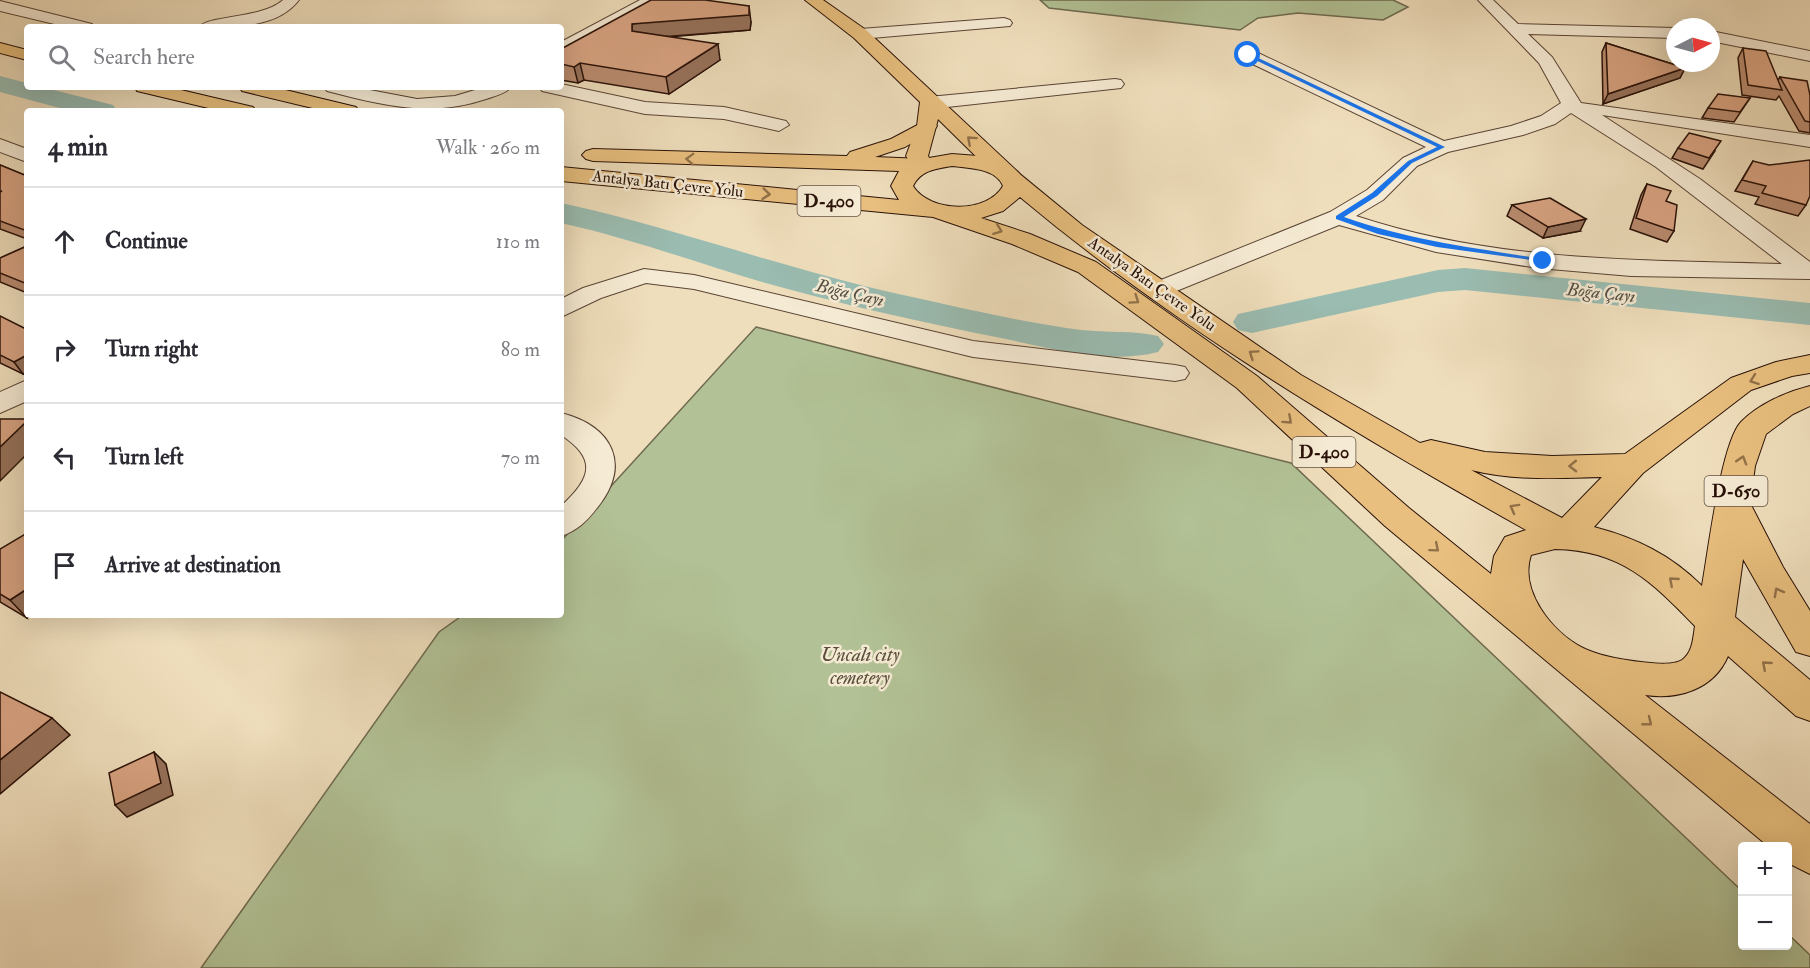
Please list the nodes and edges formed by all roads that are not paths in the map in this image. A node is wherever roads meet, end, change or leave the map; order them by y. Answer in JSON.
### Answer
{"nodes":[{"id":1,"x":291,"y":0,"type":"edge"},
{"id":2,"x":651,"y":0,"type":"edge"},
{"id":3,"x":813,"y":0,"type":"edge"},
{"id":4,"x":1485,"y":0,"type":"edge"},
{"id":5,"x":255,"y":2,"type":"edge"},
{"id":6,"x":0,"y":6,"type":"edge"},
{"id":7,"x":1004,"y":23,"type":"dead end"},
{"id":8,"x":74,"y":24,"type":"edge"},
{"id":9,"x":221,"y":24,"type":"edge"},
{"id":10,"x":1516,"y":29,"type":"junction"},
{"id":11,"x":1666,"y":33,"type":"edge"},
{"id":12,"x":860,"y":34,"type":"junction"},
{"id":13,"x":1720,"y":38,"type":"edge"},
{"id":14,"x":0,"y":48,"type":"edge"},
{"id":15,"x":564,"y":48,"type":"edge"},
{"id":16,"x":24,"y":54,"type":"edge"},
{"id":17,"x":1248,"y":55,"type":"dead end"},
{"id":18,"x":1809,"y":57,"type":"edge"},
{"id":19,"x":1115,"y":84,"type":"dead end"},
{"id":20,"x":157,"y":90,"type":"edge"},
{"id":21,"x":262,"y":90,"type":"edge"},
{"id":22,"x":345,"y":90,"type":"edge"},
{"id":23,"x":495,"y":90,"type":"edge"},
{"id":24,"x":562,"y":90,"type":"edge"},
{"id":25,"x":929,"y":103,"type":"junction"},
{"id":26,"x":1571,"y":105,"type":"junction"},
{"id":27,"x":233,"y":108,"type":"edge"},
{"id":28,"x":336,"y":108,"type":"edge"},
{"id":29,"x":779,"y":125,"type":"dead end"},
{"id":30,"x":927,"y":126,"type":"junction"},
{"id":31,"x":1810,"y":141,"type":"edge"},
{"id":32,"x":0,"y":145,"type":"edge"},
{"id":33,"x":1442,"y":147,"type":"junction"},
{"id":34,"x":573,"y":154,"type":"dead end"},
{"id":35,"x":24,"y":155,"type":"edge"},
{"id":36,"x":832,"y":163,"type":"junction"},
{"id":37,"x":923,"y":165,"type":"junction"},
{"id":38,"x":564,"y":174,"type":"edge"},
{"id":39,"x":1011,"y":178,"type":"junction"},
{"id":40,"x":936,"y":210,"type":"junction"},
{"id":41,"x":1338,"y":217,"type":"junction"},
{"id":42,"x":1809,"y":272,"type":"edge"},
{"id":43,"x":1160,"y":289,"type":"junction"},
{"id":44,"x":564,"y":307,"type":"edge"},
{"id":45,"x":1810,"y":364,"type":"edge"},
{"id":46,"x":1176,"y":373,"type":"dead end"},
{"id":47,"x":1810,"y":395,"type":"edge"},
{"id":48,"x":564,"y":424,"type":"edge"},
{"id":49,"x":1391,"y":441,"type":"junction"},
{"id":50,"x":1632,"y":465,"type":"junction"},
{"id":51,"x":1734,"y":504,"type":"junction"},
{"id":52,"x":564,"y":521,"type":"edge"},
{"id":53,"x":1566,"y":536,"type":"junction"},
{"id":54,"x":1715,"y":621,"type":"junction"},
{"id":55,"x":1810,"y":641,"type":"edge"},
{"id":56,"x":1553,"y":646,"type":"junction"},
{"id":57,"x":1810,"y":704,"type":"edge"},
{"id":58,"x":1810,"y":852,"type":"edge"}],
"edges":[{"from":1,"to":5,"type":"street"},
{"from":1,"to":9,"type":"street"},
{"from":2,"to":15,"type":"street"},
{"from":3,"to":12,"type":"main road","name":"Antalya Batı Çevre Yolu"},
{"from":4,"to":10,"type":"street"},
{"from":6,"to":8,"type":"street"},
{"from":7,"to":12,"type":"street"},
{"from":10,"to":11,"type":"street"},
{"from":10,"to":26,"type":"street"},
{"from":12,"to":25,"type":"main road","name":"Antalya Batı Çevre Yolu"},
{"from":13,"to":18,"type":"street"},
{"from":14,"to":16,"type":"main road"},
{"from":17,"to":33,"type":"street"},
{"from":19,"to":25,"type":"street"},
{"from":20,"to":27,"type":"main road"},
{"from":21,"to":28,"type":"main road"},
{"from":22,"to":23,"type":"street"},
{"from":24,"to":29,"type":"street"},
{"from":25,"to":30,"type":"main road"},
{"from":39,"to":25,"type":"main road","name":"Antalya Batı Çevre Yolu","one_way":true},
{"from":26,"to":31,"type":"street"},
{"from":26,"to":33,"type":"street"},
{"from":26,"to":42,"type":"street"},
{"from":30,"to":36,"type":"main road"},
{"from":30,"to":37,"type":"main road"},
{"from":32,"to":35,"type":"street"},
{"from":33,"to":41,"type":"street"},
{"from":36,"to":34,"type":"main road","number":"D-400","one_way":true},
{"from":36,"to":37,"type":"main road","number":"D-400"},
{"from":37,"to":39,"type":"main road","number":"D-400"},
{"from":37,"to":40,"type":"main road"},
{"from":38,"to":40,"type":"main road","name":"Antalya Batı Çevre Yolu","number":"D-400","one_way":true},
{"from":39,"to":40,"type":"main road"},
{"from":39,"to":43,"type":"main road","name":"Antalya Batı Çevre Yolu","number":"D-400"},
{"from":40,"to":56,"type":"main road","name":"Antalya Batı Çevre Yolu","number":"D-400","one_way":true},
{"from":41,"to":42,"type":"street"},
{"from":41,"to":43,"type":"street"},
{"from":49,"to":43,"type":"main road","name":"Antalya Batı Çevre Yolu","number":"D-400","one_way":true},
{"from":44,"to":46,"type":"street"},
{"from":45,"to":50,"type":"main road","one_way":true},
{"from":51,"to":47,"type":"main road","number":"D-650","one_way":true},
{"from":48,"to":52,"type":"street"},
{"from":50,"to":49,"type":"main road","number":"D-400","one_way":true},
{"from":53,"to":49,"type":"main road","name":"Antalya Batı Çevre Yolu","one_way":true},
{"from":50,"to":53,"type":"main road"},
{"from":51,"to":54,"type":"main road","number":"D-650"},
{"from":55,"to":51,"type":"main road","one_way":true},
{"from":54,"to":53,"type":"main road","one_way":true},
{"from":53,"to":56,"type":"main road"},
{"from":54,"to":56,"type":"main road","number":"D-400"},
{"from":57,"to":54,"type":"main road","one_way":true},
{"from":56,"to":58,"type":"main road","one_way":true}]}
